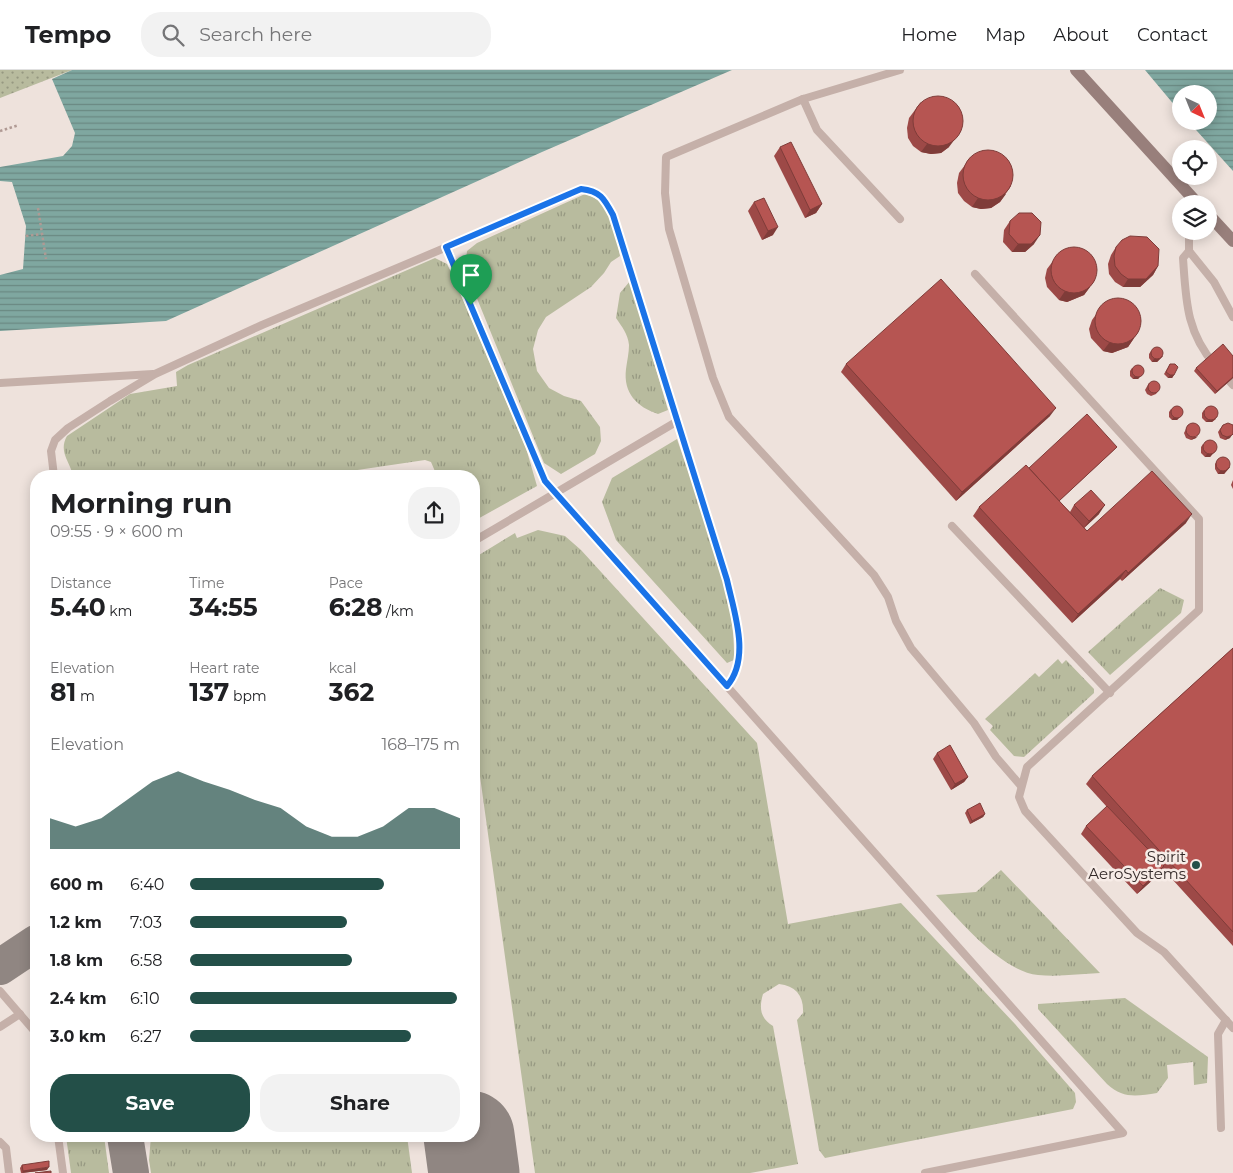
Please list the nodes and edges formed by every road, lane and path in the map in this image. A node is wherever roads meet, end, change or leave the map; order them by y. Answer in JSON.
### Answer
{"nodes":[{"id":1,"x":900,"y":70,"type":"edge"},
{"id":2,"x":1076,"y":70,"type":"edge"},
{"id":3,"x":802,"y":100,"type":"junction"},
{"id":4,"x":19,"y":125,"type":"dead end"},
{"id":5,"x":0,"y":131,"type":"edge"},
{"id":6,"x":1188,"y":195,"type":"edge"},
{"id":7,"x":38,"y":208,"type":"dead end"},
{"id":8,"x":900,"y":219,"type":"dead end"},
{"id":9,"x":1217,"y":224,"type":"edge"},
{"id":10,"x":42,"y":234,"type":"junction"},
{"id":11,"x":26,"y":236,"type":"dead end"},
{"id":12,"x":1189,"y":240,"type":"edge"},
{"id":13,"x":1233,"y":242,"type":"edge"},
{"id":14,"x":446,"y":247,"type":"junction"},
{"id":15,"x":1190,"y":251,"type":"junction"},
{"id":16,"x":46,"y":259,"type":"dead end"},
{"id":17,"x":974,"y":274,"type":"dead end"},
{"id":18,"x":1233,"y":317,"type":"edge"},
{"id":19,"x":154,"y":374,"type":"junction"},
{"id":20,"x":0,"y":383,"type":"edge"},
{"id":21,"x":1233,"y":385,"type":"edge"},
{"id":22,"x":676,"y":422,"type":"junction"},
{"id":23,"x":53,"y":470,"type":"edge"},
{"id":24,"x":556,"y":493,"type":"junction"},
{"id":25,"x":952,"y":526,"type":"dead end"},
{"id":26,"x":480,"y":537,"type":"edge"},
{"id":27,"x":727,"y":686,"type":"junction"},
{"id":28,"x":1110,"y":693,"type":"junction"},
{"id":29,"x":1021,"y":786,"type":"junction"},
{"id":30,"x":0,"y":991,"type":"edge"},
{"id":31,"x":20,"y":1014,"type":"junction"},
{"id":32,"x":1226,"y":1020,"type":"junction"},
{"id":33,"x":30,"y":1026,"type":"edge"},
{"id":34,"x":0,"y":1027,"type":"edge"},
{"id":35,"x":1233,"y":1028,"type":"edge"},
{"id":36,"x":1221,"y":1128,"type":"dead end"},
{"id":37,"x":0,"y":1142,"type":"edge"},
{"id":38,"x":59,"y":1142,"type":"edge"},
{"id":39,"x":9,"y":1173,"type":"edge"},
{"id":40,"x":63,"y":1173,"type":"edge"},
{"id":41,"x":925,"y":1173,"type":"edge"}],
"edges":[{"from":1,"to":3,"type":"lane"},
{"from":2,"to":6,"type":"street"},
{"from":3,"to":8,"type":"lane"},
{"from":3,"to":29,"type":"lane"},
{"from":4,"to":5,"type":"path"},
{"from":7,"to":10,"type":"path"},
{"from":9,"to":13,"type":"street"},
{"from":10,"to":11,"type":"path"},
{"from":10,"to":16,"type":"path"},
{"from":12,"to":15,"type":"lane"},
{"from":14,"to":19,"type":"lane"},
{"from":14,"to":22,"type":"lane"},
{"from":14,"to":24,"type":"lane"},
{"from":15,"to":18,"type":"lane"},
{"from":15,"to":21,"type":"lane"},
{"from":17,"to":28,"type":"lane"},
{"from":19,"to":20,"type":"lane"},
{"from":19,"to":23,"type":"lane"},
{"from":22,"to":24,"type":"lane"},
{"from":22,"to":27,"type":"lane"},
{"from":24,"to":26,"type":"lane"},
{"from":24,"to":27,"type":"lane"},
{"from":25,"to":28,"type":"lane"},
{"from":27,"to":41,"type":"lane"},
{"from":28,"to":29,"type":"lane"},
{"from":29,"to":32,"type":"lane"},
{"from":30,"to":31,"type":"lane"},
{"from":31,"to":33,"type":"lane"},
{"from":31,"to":34,"type":"lane"},
{"from":32,"to":35,"type":"lane"},
{"from":32,"to":36,"type":"lane"},
{"from":37,"to":39,"type":"lane"},
{"from":38,"to":40,"type":"lane"}]}
